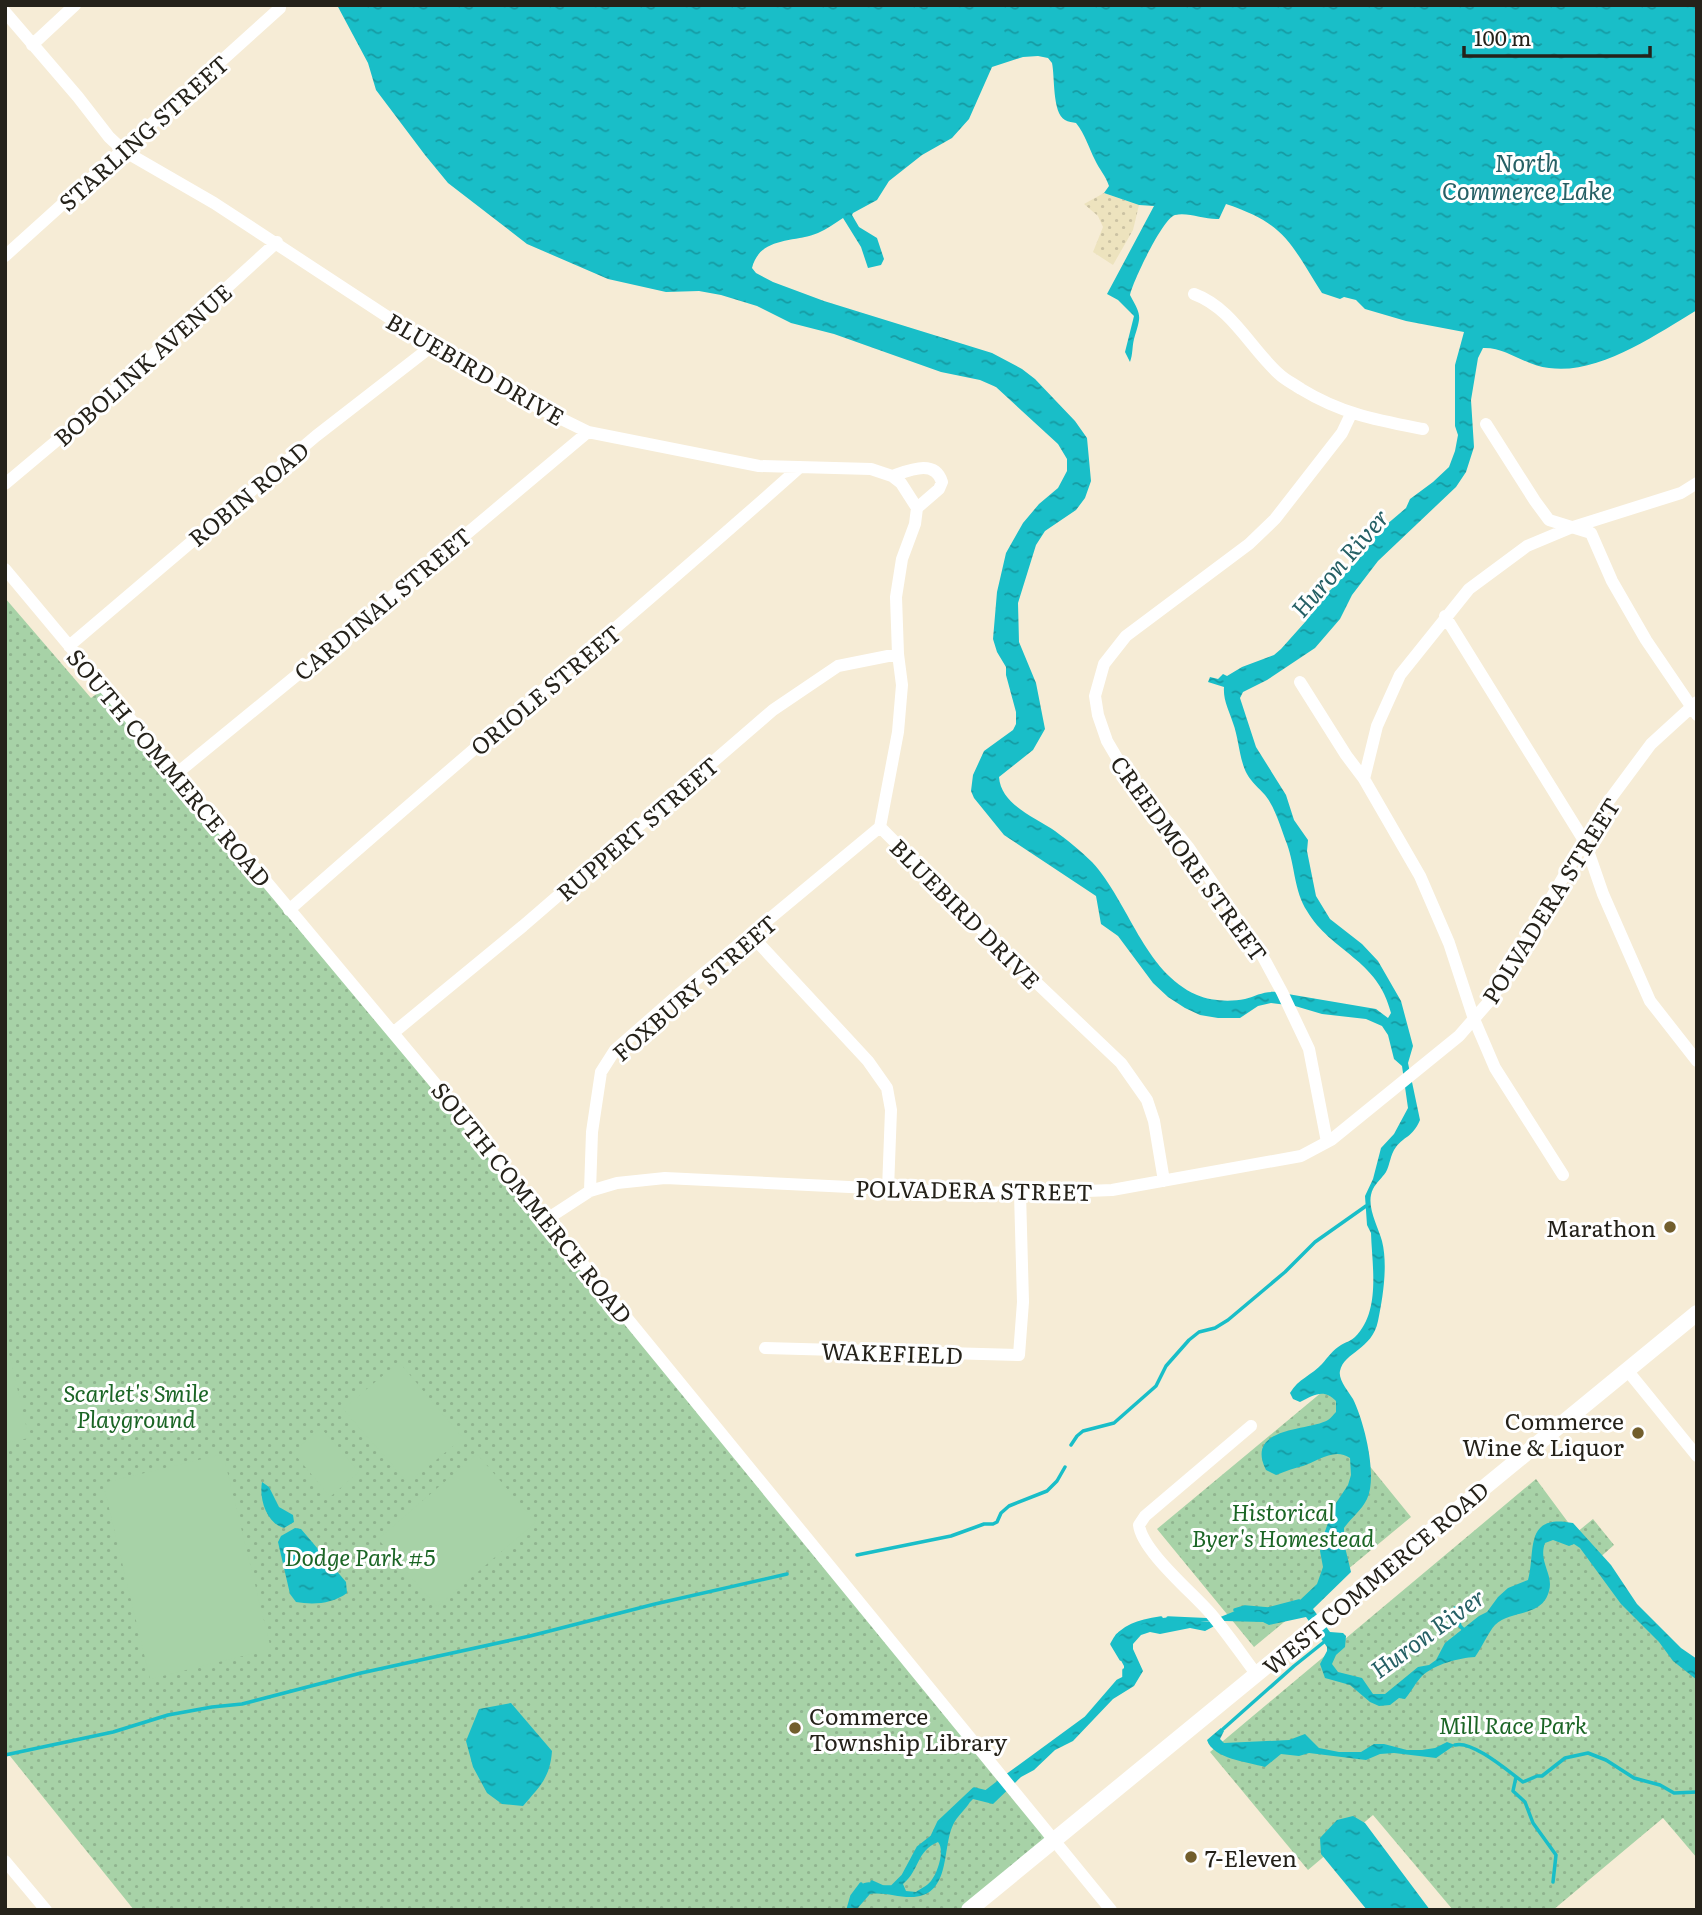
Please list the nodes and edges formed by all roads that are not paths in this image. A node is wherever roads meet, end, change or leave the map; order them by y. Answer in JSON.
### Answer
{"nodes":[{"id":1,"x":75,"y":5,"type":"edge"},
{"id":2,"x":280,"y":8,"type":"dead end"},
{"id":3,"x":5,"y":12,"type":"edge"},
{"id":4,"x":10,"y":27,"type":"edge"},
{"id":5,"x":32,"y":46,"type":"junction"},
{"id":6,"x":124,"y":151,"type":"junction"},
{"id":7,"x":277,"y":242,"type":"junction"},
{"id":8,"x":5,"y":256,"type":"edge"},
{"id":9,"x":1194,"y":294,"type":"dead end"},
{"id":10,"x":432,"y":346,"type":"junction"},
{"id":11,"x":1351,"y":414,"type":"junction"},
{"id":12,"x":1486,"y":425,"type":"dead end"},
{"id":13,"x":1423,"y":429,"type":"dead end"},
{"id":14,"x":588,"y":432,"type":"junction"},
{"id":15,"x":800,"y":467,"type":"junction"},
{"id":16,"x":892,"y":476,"type":"junction"},
{"id":17,"x":1697,"y":483,"type":"edge"},
{"id":18,"x":5,"y":484,"type":"edge"},
{"id":19,"x":917,"y":509,"type":"junction"},
{"id":20,"x":1570,"y":528,"type":"junction"},
{"id":21,"x":5,"y":569,"type":"edge"},
{"id":22,"x":1445,"y":616,"type":"junction"},
{"id":23,"x":69,"y":646,"type":"junction"},
{"id":24,"x":898,"y":654,"type":"junction"},
{"id":25,"x":1300,"y":682,"type":"dead end"},
{"id":26,"x":1695,"y":708,"type":"edge"},
{"id":27,"x":176,"y":774,"type":"junction"},
{"id":28,"x":1364,"y":779,"type":"junction"},
{"id":29,"x":880,"y":827,"type":"junction"},
{"id":30,"x":1585,"y":842,"type":"junction"},
{"id":31,"x":289,"y":909,"type":"junction"},
{"id":32,"x":751,"y":935,"type":"junction"},
{"id":33,"x":1474,"y":1019,"type":"junction"},
{"id":34,"x":393,"y":1033,"type":"junction"},
{"id":35,"x":1697,"y":1061,"type":"edge"},
{"id":36,"x":1327,"y":1142,"type":"junction"},
{"id":37,"x":1563,"y":1175,"type":"dead end"},
{"id":38,"x":1164,"y":1181,"type":"junction"},
{"id":39,"x":888,"y":1189,"type":"junction"},
{"id":40,"x":590,"y":1191,"type":"junction"},
{"id":41,"x":1020,"y":1193,"type":"junction"},
{"id":42,"x":547,"y":1219,"type":"junction"},
{"id":43,"x":1697,"y":1313,"type":"edge"},
{"id":44,"x":765,"y":1348,"type":"dead end"},
{"id":45,"x":1628,"y":1370,"type":"junction"},
{"id":46,"x":1251,"y":1426,"type":"dead end"},
{"id":47,"x":1697,"y":1456,"type":"edge"},
{"id":48,"x":1257,"y":1675,"type":"junction"},
{"id":49,"x":1054,"y":1840,"type":"junction"},
{"id":50,"x":5,"y":1861,"type":"edge"},
{"id":51,"x":16,"y":1873,"type":"junction"},
{"id":52,"x":5,"y":1882,"type":"edge"},
{"id":53,"x":46,"y":1910,"type":"edge"},
{"id":54,"x":969,"y":1910,"type":"edge"},
{"id":55,"x":1111,"y":1910,"type":"edge"}],
"edges":[{"from":1,"to":5,"type":"street"},
{"from":2,"to":6,"type":"street","name":"STARLING STREET"},
{"from":3,"to":4,"type":"street"},
{"from":4,"to":5,"type":"street","name":"BLUEBIRD DRIVE"},
{"from":5,"to":6,"type":"street","name":"BLUEBIRD DRIVE"},
{"from":6,"to":7,"type":"street","name":"BLUEBIRD DRIVE"},
{"from":6,"to":8,"type":"street","name":"STARLING STREET"},
{"from":7,"to":10,"type":"street","name":"BLUEBIRD DRIVE"},
{"from":7,"to":18,"type":"street","name":"BOBOLINK AVENUE"},
{"from":9,"to":11,"type":"street"},
{"from":10,"to":14,"type":"street","name":"BLUEBIRD DRIVE"},
{"from":10,"to":23,"type":"street","name":"ROBIN ROAD"},
{"from":11,"to":13,"type":"street"},
{"from":11,"to":36,"type":"street","name":"CREEDMORE STREET"},
{"from":12,"to":20,"type":"street"},
{"from":14,"to":15,"type":"street","name":"BLUEBIRD DRIVE"},
{"from":14,"to":27,"type":"street","name":"CARDINAL STREET"},
{"from":15,"to":16,"type":"street","name":"BLUEBIRD DRIVE"},
{"from":15,"to":31,"type":"street","name":"ORIOLE STREET"},
{"from":16,"to":19,"type":"street"},
{"from":16,"to":19,"type":"street"},
{"from":17,"to":20,"type":"street"},
{"from":19,"to":24,"type":"street","name":"BLUEBIRD DRIVE"},
{"from":20,"to":22,"type":"street"},
{"from":20,"to":26,"type":"street"},
{"from":21,"to":23,"type":"street","name":"SOUTH COMMERCE ROAD"},
{"from":22,"to":28,"type":"street"},
{"from":22,"to":30,"type":"street"},
{"from":23,"to":27,"type":"street","name":"SOUTH COMMERCE ROAD"},
{"from":24,"to":29,"type":"street","name":"BLUEBIRD DRIVE"},
{"from":24,"to":34,"type":"street","name":"RUPPERT STREET"},
{"from":25,"to":28,"type":"street"},
{"from":26,"to":30,"type":"street","name":"POLVADERA STREET"},
{"from":27,"to":31,"type":"street","name":"SOUTH COMMERCE ROAD"},
{"from":28,"to":33,"type":"street"},
{"from":29,"to":32,"type":"street","name":"FOXBURY STREET"},
{"from":29,"to":38,"type":"street","name":"BLUEBIRD DRIVE"},
{"from":30,"to":33,"type":"street","name":"POLVADERA STREET"},
{"from":30,"to":35,"type":"street"},
{"from":31,"to":34,"type":"street","name":"SOUTH COMMERCE ROAD"},
{"from":32,"to":39,"type":"street"},
{"from":32,"to":40,"type":"street","name":"FOXBURY STREET"},
{"from":33,"to":36,"type":"street","name":"POLVADERA STREET"},
{"from":33,"to":37,"type":"street"},
{"from":34,"to":42,"type":"street","name":"SOUTH COMMERCE ROAD"},
{"from":36,"to":38,"type":"street","name":"POLVADERA STREET"},
{"from":38,"to":41,"type":"street","name":"POLVADERA STREET"},
{"from":39,"to":40,"type":"street","name":"POLVADERA STREET"},
{"from":39,"to":41,"type":"street","name":"POLVADERA STREET"},
{"from":40,"to":42,"type":"street","name":"POLVADERA STREET"},
{"from":41,"to":44,"type":"street","name":"WAKEFIELD"},
{"from":42,"to":49,"type":"street","name":"SOUTH COMMERCE ROAD"},
{"from":43,"to":45,"type":"main road","name":"WEST COMMERCE ROAD"},
{"from":45,"to":47,"type":"street"},
{"from":45,"to":48,"type":"main road","name":"WEST COMMERCE ROAD"},
{"from":46,"to":48,"type":"street"},
{"from":48,"to":49,"type":"main road","name":"WEST COMMERCE ROAD"},
{"from":49,"to":54,"type":"main road","name":"WEST COMMERCE ROAD"},
{"from":49,"to":55,"type":"street","name":"SOUTH COMMERCE ROAD"},
{"from":50,"to":51,"type":"street"},
{"from":51,"to":52,"type":"street"},
{"from":51,"to":53,"type":"street"}]}
